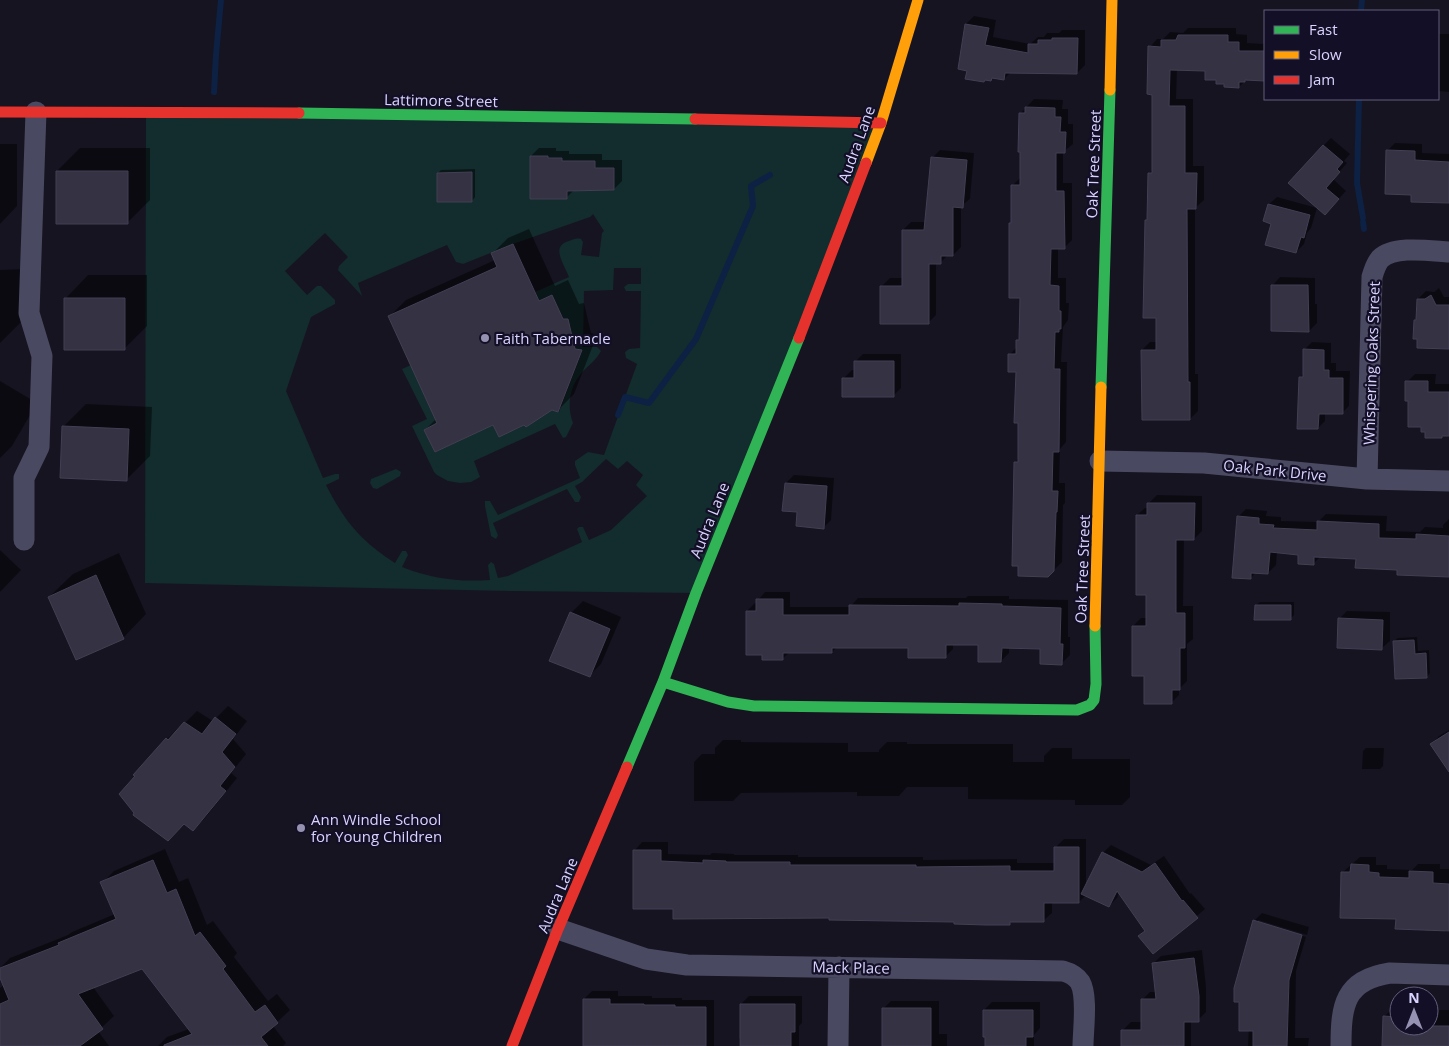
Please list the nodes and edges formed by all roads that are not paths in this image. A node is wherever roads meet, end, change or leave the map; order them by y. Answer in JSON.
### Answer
{"nodes":[{"id":1,"x":918,"y":0,"type":"edge"},
{"id":2,"x":1112,"y":0,"type":"edge"},
{"id":3,"x":0,"y":112,"type":"edge"},
{"id":4,"x":36,"y":112,"type":"junction"},
{"id":5,"x":881,"y":123,"type":"junction"},
{"id":6,"x":1449,"y":252,"type":"edge"},
{"id":7,"x":1100,"y":461,"type":"junction"},
{"id":8,"x":1368,"y":479,"type":"junction"},
{"id":9,"x":1449,"y":482,"type":"edge"},
{"id":10,"x":24,"y":540,"type":"dead end"},
{"id":11,"x":663,"y":682,"type":"junction"},
{"id":12,"x":558,"y":929,"type":"junction"},
{"id":13,"x":839,"y":967,"type":"junction"},
{"id":14,"x":1449,"y":975,"type":"edge"},
{"id":15,"x":512,"y":1046,"type":"edge"},
{"id":16,"x":838,"y":1046,"type":"edge"},
{"id":17,"x":1083,"y":1046,"type":"edge"},
{"id":18,"x":1341,"y":1046,"type":"edge"}],
"edges":[{"from":1,"to":5,"type":"street","name":"Audra Lane"},
{"from":2,"to":7,"type":"street","name":"Oak Tree Street"},
{"from":3,"to":4,"type":"street","name":"Lattimore Street"},
{"from":4,"to":5,"type":"street","name":"Lattimore Street"},
{"from":4,"to":10,"type":"street"},
{"from":5,"to":11,"type":"street","name":"Audra Lane"},
{"from":6,"to":8,"type":"street","name":"Whispering Oaks Street"},
{"from":7,"to":8,"type":"street","name":"Oak Park Drive"},
{"from":7,"to":11,"type":"street","name":"Oak Tree Street"},
{"from":8,"to":9,"type":"street","name":"Oak Park Drive"},
{"from":11,"to":12,"type":"street","name":"Audra Lane"},
{"from":12,"to":13,"type":"street","name":"Mack Place"},
{"from":12,"to":15,"type":"street","name":"Audra Lane"},
{"from":13,"to":16,"type":"street"},
{"from":13,"to":17,"type":"street","name":"Mack Place"},
{"from":14,"to":18,"type":"street"}]}
